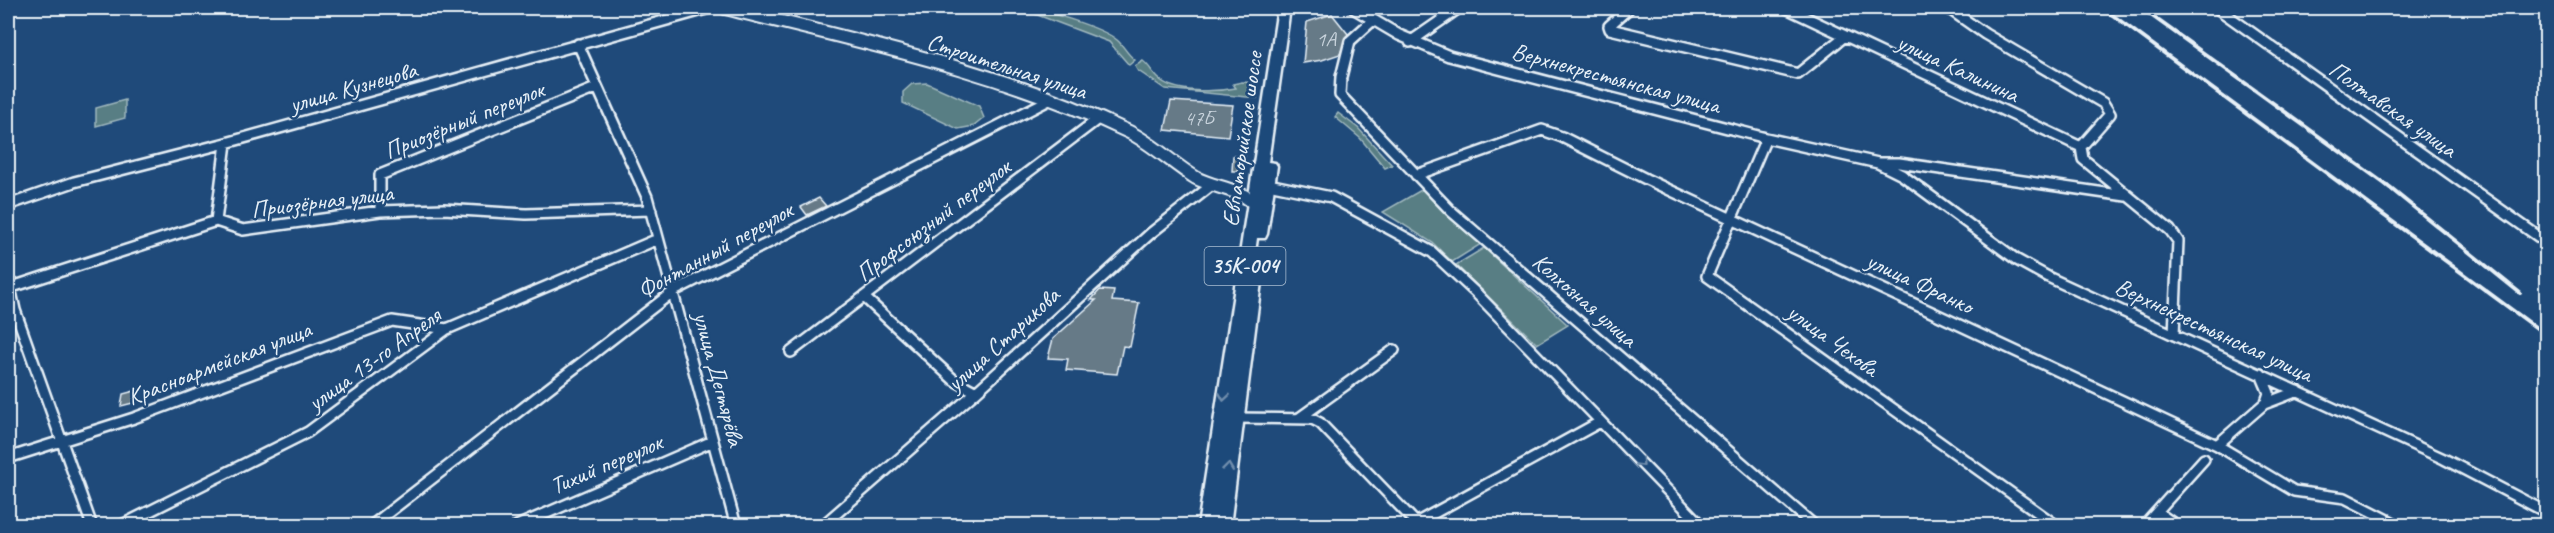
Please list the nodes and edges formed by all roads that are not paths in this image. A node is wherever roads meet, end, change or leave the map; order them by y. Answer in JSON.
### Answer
{"nodes":[{"id":1,"x":710,"y":8,"type":"edge"},
{"id":2,"x":725,"y":8,"type":"edge"},
{"id":3,"x":1284,"y":8,"type":"edge"},
{"id":4,"x":1289,"y":8,"type":"edge"},
{"id":5,"x":1353,"y":8,"type":"edge"},
{"id":6,"x":1459,"y":8,"type":"edge"},
{"id":7,"x":1629,"y":8,"type":"edge"},
{"id":8,"x":1786,"y":8,"type":"edge"},
{"id":9,"x":1948,"y":8,"type":"edge"},
{"id":10,"x":2217,"y":8,"type":"edge"},
{"id":11,"x":1371,"y":22,"type":"junction"},
{"id":12,"x":1845,"y":36,"type":"junction"},
{"id":13,"x":1410,"y":42,"type":"junction"},
{"id":14,"x":578,"y":44,"type":"junction"},
{"id":15,"x":596,"y":88,"type":"junction"},
{"id":16,"x":1051,"y":99,"type":"junction"},
{"id":17,"x":1098,"y":119,"type":"junction"},
{"id":18,"x":1766,"y":138,"type":"junction"},
{"id":19,"x":226,"y":143,"type":"junction"},
{"id":20,"x":2081,"y":147,"type":"junction"},
{"id":21,"x":1878,"y":164,"type":"junction"},
{"id":22,"x":1924,"y":168,"type":"junction"},
{"id":23,"x":1419,"y":178,"type":"junction"},
{"id":24,"x":1263,"y":182,"type":"junction"},
{"id":25,"x":1212,"y":185,"type":"junction"},
{"id":26,"x":1919,"y":187,"type":"junction"},
{"id":27,"x":1226,"y":189,"type":"junction"},
{"id":28,"x":2126,"y":196,"type":"junction"},
{"id":29,"x":1254,"y":203,"type":"junction"},
{"id":30,"x":8,"y":205,"type":"edge"},
{"id":31,"x":651,"y":210,"type":"junction"},
{"id":32,"x":380,"y":211,"type":"junction"},
{"id":33,"x":1732,"y":219,"type":"junction"},
{"id":34,"x":216,"y":221,"type":"junction"},
{"id":35,"x":658,"y":239,"type":"junction"},
{"id":36,"x":2547,"y":242,"type":"edge"},
{"id":37,"x":8,"y":278,"type":"edge"},
{"id":38,"x":9,"y":288,"type":"junction"},
{"id":39,"x":674,"y":291,"type":"junction"},
{"id":40,"x":864,"y":297,"type":"junction"},
{"id":41,"x":447,"y":329,"type":"junction"},
{"id":42,"x":2174,"y":335,"type":"junction"},
{"id":43,"x":1394,"y":350,"type":"dead end"},
{"id":44,"x":791,"y":352,"type":"dead end"},
{"id":45,"x":2261,"y":374,"type":"junction"},
{"id":46,"x":2299,"y":391,"type":"junction"},
{"id":47,"x":976,"y":392,"type":"junction"},
{"id":48,"x":2266,"y":402,"type":"junction"},
{"id":49,"x":1234,"y":418,"type":"junction"},
{"id":50,"x":1298,"y":419,"type":"junction"},
{"id":51,"x":1600,"y":422,"type":"junction"},
{"id":52,"x":63,"y":441,"type":"junction"},
{"id":53,"x":713,"y":441,"type":"junction"},
{"id":54,"x":2217,"y":445,"type":"junction"},
{"id":55,"x":8,"y":458,"type":"edge"},
{"id":56,"x":2204,"y":459,"type":"dead end"},
{"id":57,"x":2157,"y":512,"type":"junction"},
{"id":58,"x":2547,"y":512,"type":"edge"},
{"id":59,"x":1417,"y":524,"type":"edge"},
{"id":60,"x":92,"y":525,"type":"edge"},
{"id":61,"x":120,"y":525,"type":"edge"},
{"id":62,"x":370,"y":525,"type":"edge"},
{"id":63,"x":517,"y":525,"type":"edge"},
{"id":64,"x":736,"y":525,"type":"edge"},
{"id":65,"x":822,"y":525,"type":"edge"},
{"id":66,"x":1207,"y":525,"type":"edge"},
{"id":67,"x":1221,"y":525,"type":"edge"},
{"id":68,"x":1702,"y":525,"type":"edge"},
{"id":69,"x":1815,"y":525,"type":"edge"},
{"id":70,"x":2057,"y":525,"type":"edge"},
{"id":71,"x":2144,"y":525,"type":"edge"},
{"id":72,"x":2177,"y":525,"type":"edge"},
{"id":73,"x":2400,"y":525,"type":"edge"}],
"edges":[{"from":1,"to":14,"type":"street","name":"улица Кузнецова"},
{"from":2,"to":16,"type":"street","name":"Строительная улица"},
{"from":3,"to":24,"type":"main road","name":"Евпаторийское шоссе","number":"35К-004"},
{"from":4,"to":24,"type":"main road","name":"Евпаторийское шоссе","number":"35К-004"},
{"from":5,"to":11,"type":"street","name":"Верхнекрестьянская улица"},
{"from":6,"to":13,"type":"street"},
{"from":7,"to":12,"type":"street"},
{"from":8,"to":12,"type":"street","name":"улица Калинина"},
{"from":9,"to":20,"type":"street"},
{"from":10,"to":36,"type":"street","name":"Полтавская улица"},
{"from":11,"to":13,"type":"street","name":"Верхнекрестьянская улица"},
{"from":11,"to":23,"type":"street","name":"Колхозная улица"},
{"from":12,"to":20,"type":"street","name":"улица Калинина"},
{"from":13,"to":18,"type":"street","name":"Верхнекрестьянская улица"},
{"from":14,"to":15,"type":"street","name":"улица Дегтярёва"},
{"from":14,"to":19,"type":"street","name":"улица Кузнецова"},
{"from":15,"to":31,"type":"street","name":"улица Дегтярёва"},
{"from":15,"to":32,"type":"street","name":"Приозёрный переулок"},
{"from":16,"to":17,"type":"street","name":"Строительная улица"},
{"from":16,"to":39,"type":"street","name":"Фонтанный переулок"},
{"from":17,"to":25,"type":"street","name":"Строительная улица"},
{"from":17,"to":40,"type":"street","name":"Профсоюзный переулок"},
{"from":18,"to":21,"type":"street","name":"Верхнекрестьянская улица"},
{"from":18,"to":33,"type":"street","name":"улица Чехова"},
{"from":19,"to":30,"type":"street","name":"улица Кузнецова"},
{"from":19,"to":34,"type":"street"},
{"from":20,"to":28,"type":"street"},
{"from":21,"to":22,"type":"street","name":"Верхнекрестьянская улица"},
{"from":21,"to":26,"type":"street","name":"Верхнекрестьянская улица"},
{"from":22,"to":26,"type":"street"},
{"from":22,"to":28,"type":"street","name":"Верхнекрестьянская улица"},
{"from":23,"to":33,"type":"street","name":"улица Франко"},
{"from":23,"to":69,"type":"street","name":"Колхозная улица"},
{"from":24,"to":27,"type":"street"},
{"from":24,"to":29,"type":"main road","name":"Евпаторийское шоссе","number":"35К-004"},
{"from":24,"to":49,"type":"main road","name":"Евпаторийское шоссе","number":"35К-004"},
{"from":24,"to":51,"type":"street"},
{"from":25,"to":27,"type":"street","name":"Строительная улица"},
{"from":25,"to":47,"type":"street","name":"улица Старикова"},
{"from":26,"to":42,"type":"street","name":"Верхнекрестьянская улица"},
{"from":27,"to":29,"type":"street","name":"Строительная улица"},
{"from":28,"to":42,"type":"street"},
{"from":29,"to":66,"type":"main road","name":"Евпаторийское шоссе","number":"35К-004","one_way":true},
{"from":31,"to":32,"type":"street","name":"Приозёрная улица"},
{"from":31,"to":35,"type":"street","name":"улица Дегтярёва"},
{"from":32,"to":34,"type":"street","name":"Приозёрная улица"},
{"from":33,"to":54,"type":"street","name":"улица Франко"},
{"from":33,"to":70,"type":"street","name":"улица Чехова"},
{"from":34,"to":38,"type":"street","name":"Приозёрная улица"},
{"from":35,"to":39,"type":"street","name":"улица Дегтярёва"},
{"from":35,"to":41,"type":"street","name":"улица 13-го Апреля"},
{"from":37,"to":38,"type":"street"},
{"from":38,"to":52,"type":"street"},
{"from":39,"to":53,"type":"street","name":"улица Дегтярёва"},
{"from":39,"to":62,"type":"street","name":"Фонтанный переулок"},
{"from":40,"to":44,"type":"street","name":"Профсоюзный переулок"},
{"from":40,"to":47,"type":"street"},
{"from":41,"to":52,"type":"street","name":"Красноармейская улица"},
{"from":41,"to":61,"type":"street","name":"улица 13-го Апреля"},
{"from":42,"to":45,"type":"street","name":"Верхнекрестьянская улица"},
{"from":43,"to":50,"type":"street"},
{"from":45,"to":46,"type":"street","name":"Верхнекрестьянская улица"},
{"from":45,"to":48,"type":"street"},
{"from":46,"to":48,"type":"street"},
{"from":46,"to":58,"type":"street","name":"Верхнекрестьянская улица"},
{"from":47,"to":65,"type":"street","name":"улица Старикова"},
{"from":48,"to":54,"type":"street"},
{"from":49,"to":50,"type":"street"},
{"from":67,"to":49,"type":"main road","name":"Евпаторийское шоссе","number":"35К-004","one_way":true},
{"from":50,"to":59,"type":"street"},
{"from":51,"to":59,"type":"street"},
{"from":51,"to":68,"type":"street","one_way":true},
{"from":52,"to":55,"type":"street","name":"Красноармейская улица"},
{"from":52,"to":60,"type":"street"},
{"from":53,"to":63,"type":"street","name":"Тихий переулок"},
{"from":53,"to":64,"type":"street","name":"улица Дегтярёва"},
{"from":54,"to":73,"type":"street","name":"улица Франко"},
{"from":56,"to":57,"type":"street"},
{"from":57,"to":71,"type":"street"},
{"from":57,"to":72,"type":"street"}]}
